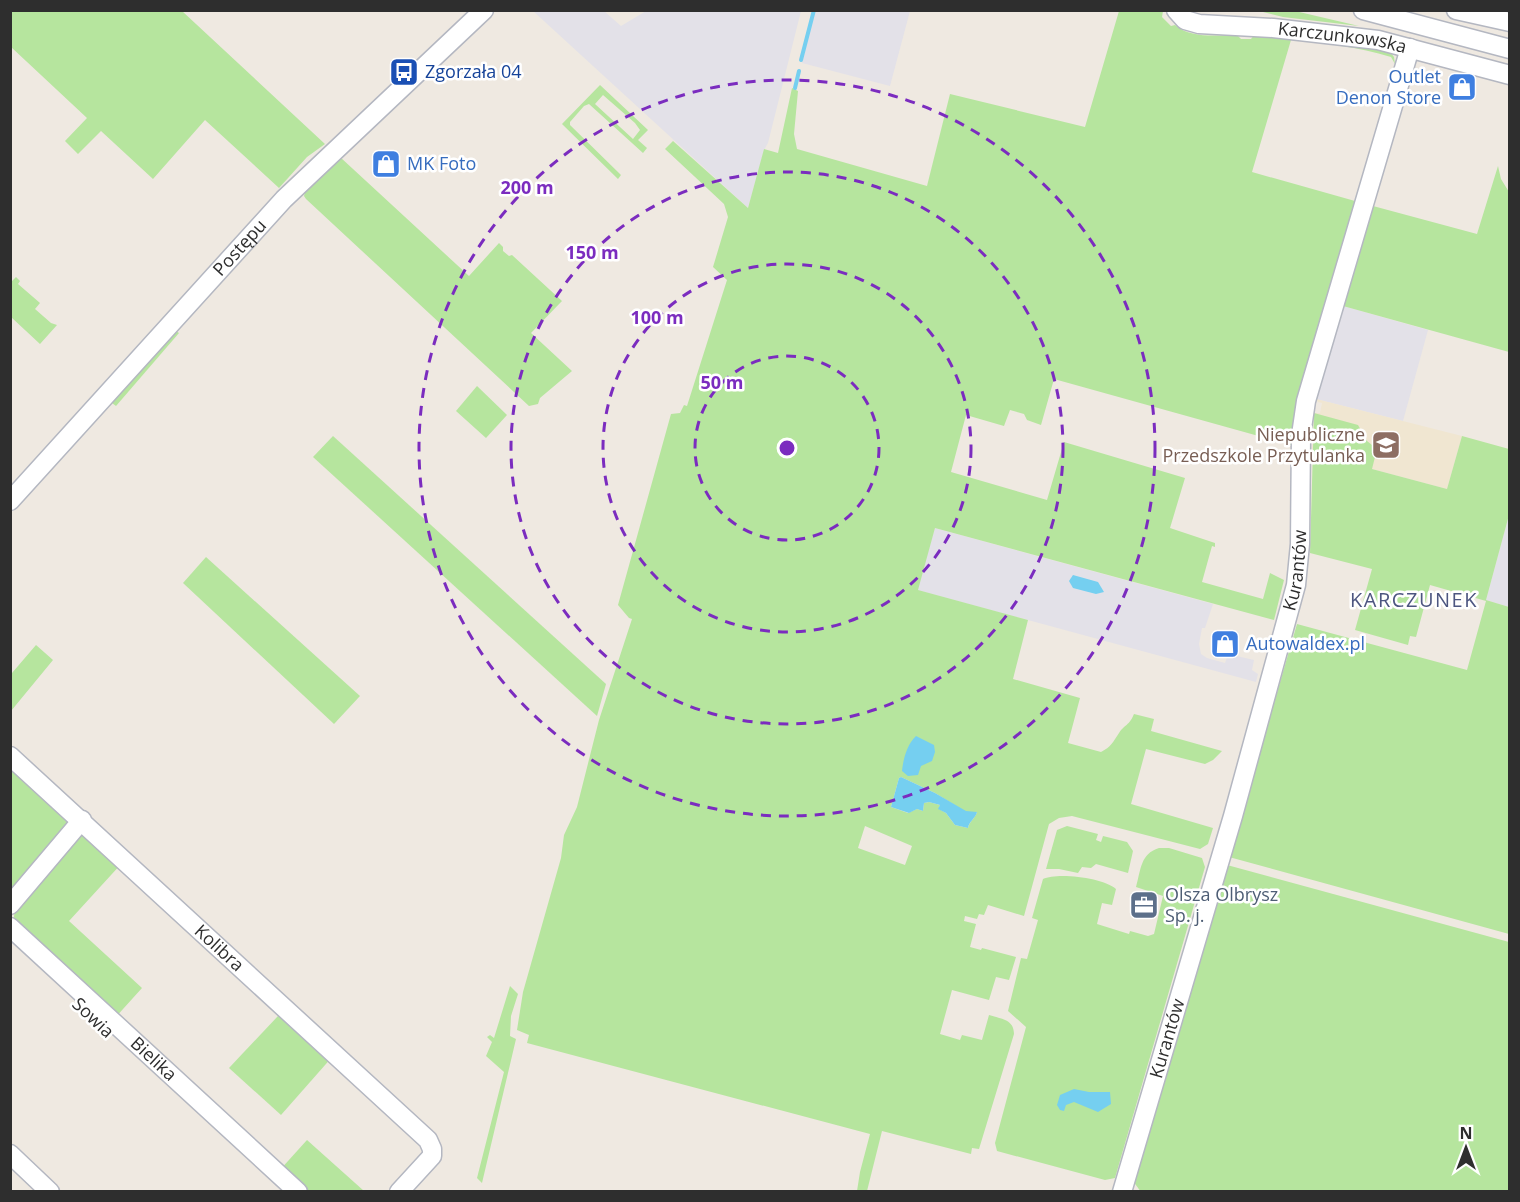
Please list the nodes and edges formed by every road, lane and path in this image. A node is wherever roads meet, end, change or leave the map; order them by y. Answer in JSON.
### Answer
{"nodes":[{"id":1,"x":484,"y":10,"type":"edge"},
{"id":2,"x":1176,"y":10,"type":"edge"},
{"id":3,"x":1363,"y":10,"type":"edge"},
{"id":4,"x":1400,"y":10,"type":"edge"},
{"id":5,"x":1456,"y":10,"type":"edge"},
{"id":6,"x":1509,"y":22,"type":"edge"},
{"id":7,"x":1509,"y":41,"type":"edge"},
{"id":8,"x":1410,"y":48,"type":"junction"},
{"id":9,"x":1509,"y":49,"type":"edge"},
{"id":10,"x":1509,"y":75,"type":"edge"},
{"id":11,"x":10,"y":501,"type":"edge"},
{"id":12,"x":10,"y":756,"type":"edge"},
{"id":13,"x":82,"y":820,"type":"junction"},
{"id":14,"x":10,"y":905,"type":"edge"},
{"id":15,"x":10,"y":927,"type":"edge"},
{"id":16,"x":10,"y":942,"type":"edge"},
{"id":17,"x":10,"y":1154,"type":"edge"},
{"id":18,"x":50,"y":1191,"type":"edge"},
{"id":19,"x":281,"y":1191,"type":"edge"},
{"id":20,"x":298,"y":1191,"type":"edge"},
{"id":21,"x":399,"y":1191,"type":"edge"},
{"id":22,"x":1122,"y":1191,"type":"edge"}],
"edges":[{"from":1,"to":11,"type":"street","name":"Postępu"},
{"from":2,"to":8,"type":"street","name":"Karczunkowska"},
{"from":3,"to":9,"type":"street","name":"Karczunkowska"},
{"from":4,"to":7,"type":"street","name":"Karczunkowska"},
{"from":5,"to":6,"type":"street"},
{"from":8,"to":10,"type":"street","name":"Karczunkowska"},
{"from":8,"to":22,"type":"street","name":"Kurantów"},
{"from":12,"to":13,"type":"street","name":"Kolibra"},
{"from":13,"to":14,"type":"street"},
{"from":13,"to":21,"type":"street","name":"Kolibra"},
{"from":15,"to":20,"type":"street","name":"Bielika"},
{"from":16,"to":19,"type":"street","name":"Sowia"},
{"from":17,"to":18,"type":"street"}]}
